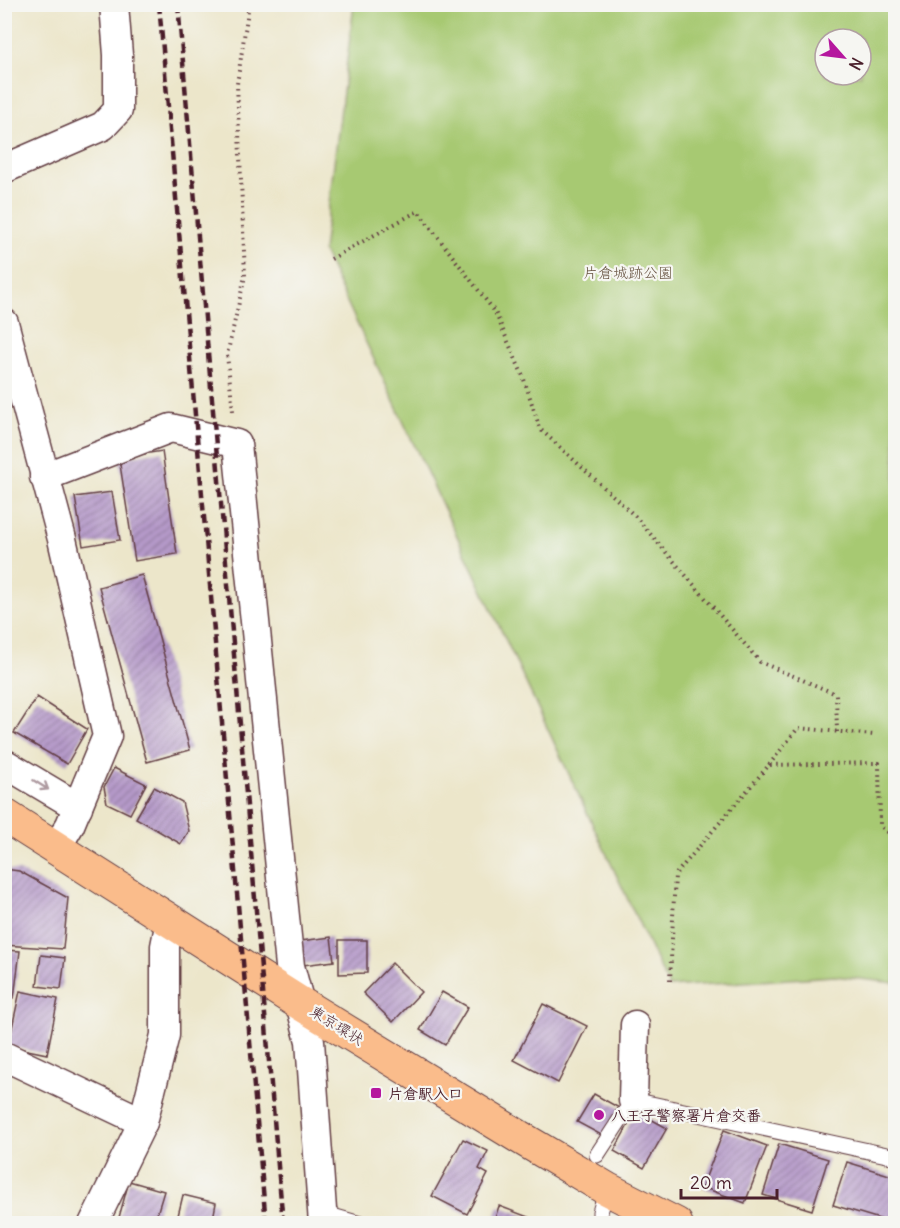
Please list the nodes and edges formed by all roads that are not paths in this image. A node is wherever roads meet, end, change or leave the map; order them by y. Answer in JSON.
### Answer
{"nodes":[{"id":1,"x":114,"y":4,"type":"edge"},
{"id":2,"x":4,"y":170,"type":"edge"},
{"id":3,"x":4,"y":323,"type":"edge"},
{"id":4,"x":44,"y":477,"type":"junction"},
{"id":5,"x":4,"y":763,"type":"edge"},
{"id":6,"x":78,"y":807,"type":"junction"},
{"id":7,"x":4,"y":815,"type":"edge"},
{"id":8,"x":57,"y":847,"type":"junction"},
{"id":9,"x":170,"y":921,"type":"junction"},
{"id":10,"x":298,"y":1002,"type":"junction"},
{"id":11,"x":634,"y":1025,"type":"dead end"},
{"id":12,"x":4,"y":1056,"type":"edge"},
{"id":13,"x":633,"y":1100,"type":"junction"},
{"id":14,"x":143,"y":1122,"type":"junction"},
{"id":15,"x":597,"y":1155,"type":"dead end"},
{"id":16,"x":896,"y":1157,"type":"edge"},
{"id":17,"x":607,"y":1189,"type":"junction"},
{"id":18,"x":323,"y":1218,"type":"edge"},
{"id":19,"x":93,"y":1224,"type":"edge"},
{"id":20,"x":360,"y":1224,"type":"edge"},
{"id":21,"x":600,"y":1224,"type":"edge"},
{"id":22,"x":676,"y":1224,"type":"edge"}],
"edges":[{"from":1,"to":2,"type":"street"},
{"from":3,"to":4,"type":"street"},
{"from":4,"to":6,"type":"street"},
{"from":4,"to":10,"type":"street"},
{"from":5,"to":6,"type":"street","one_way":true},
{"from":6,"to":8,"type":"street"},
{"from":7,"to":8,"type":"highway","name":"東京環状"},
{"from":8,"to":9,"type":"highway","name":"東京環状"},
{"from":9,"to":10,"type":"highway","name":"東京環状"},
{"from":9,"to":14,"type":"street"},
{"from":10,"to":17,"type":"highway","name":"東京環状"},
{"from":10,"to":18,"type":"street"},
{"from":11,"to":13,"type":"street"},
{"from":12,"to":14,"type":"street"},
{"from":13,"to":15,"type":"lane"},
{"from":13,"to":16,"type":"lane"},
{"from":14,"to":19,"type":"street"},
{"from":17,"to":21,"type":"lane"},
{"from":17,"to":22,"type":"highway","name":"東京環状"},
{"from":18,"to":20,"type":"lane"}]}
